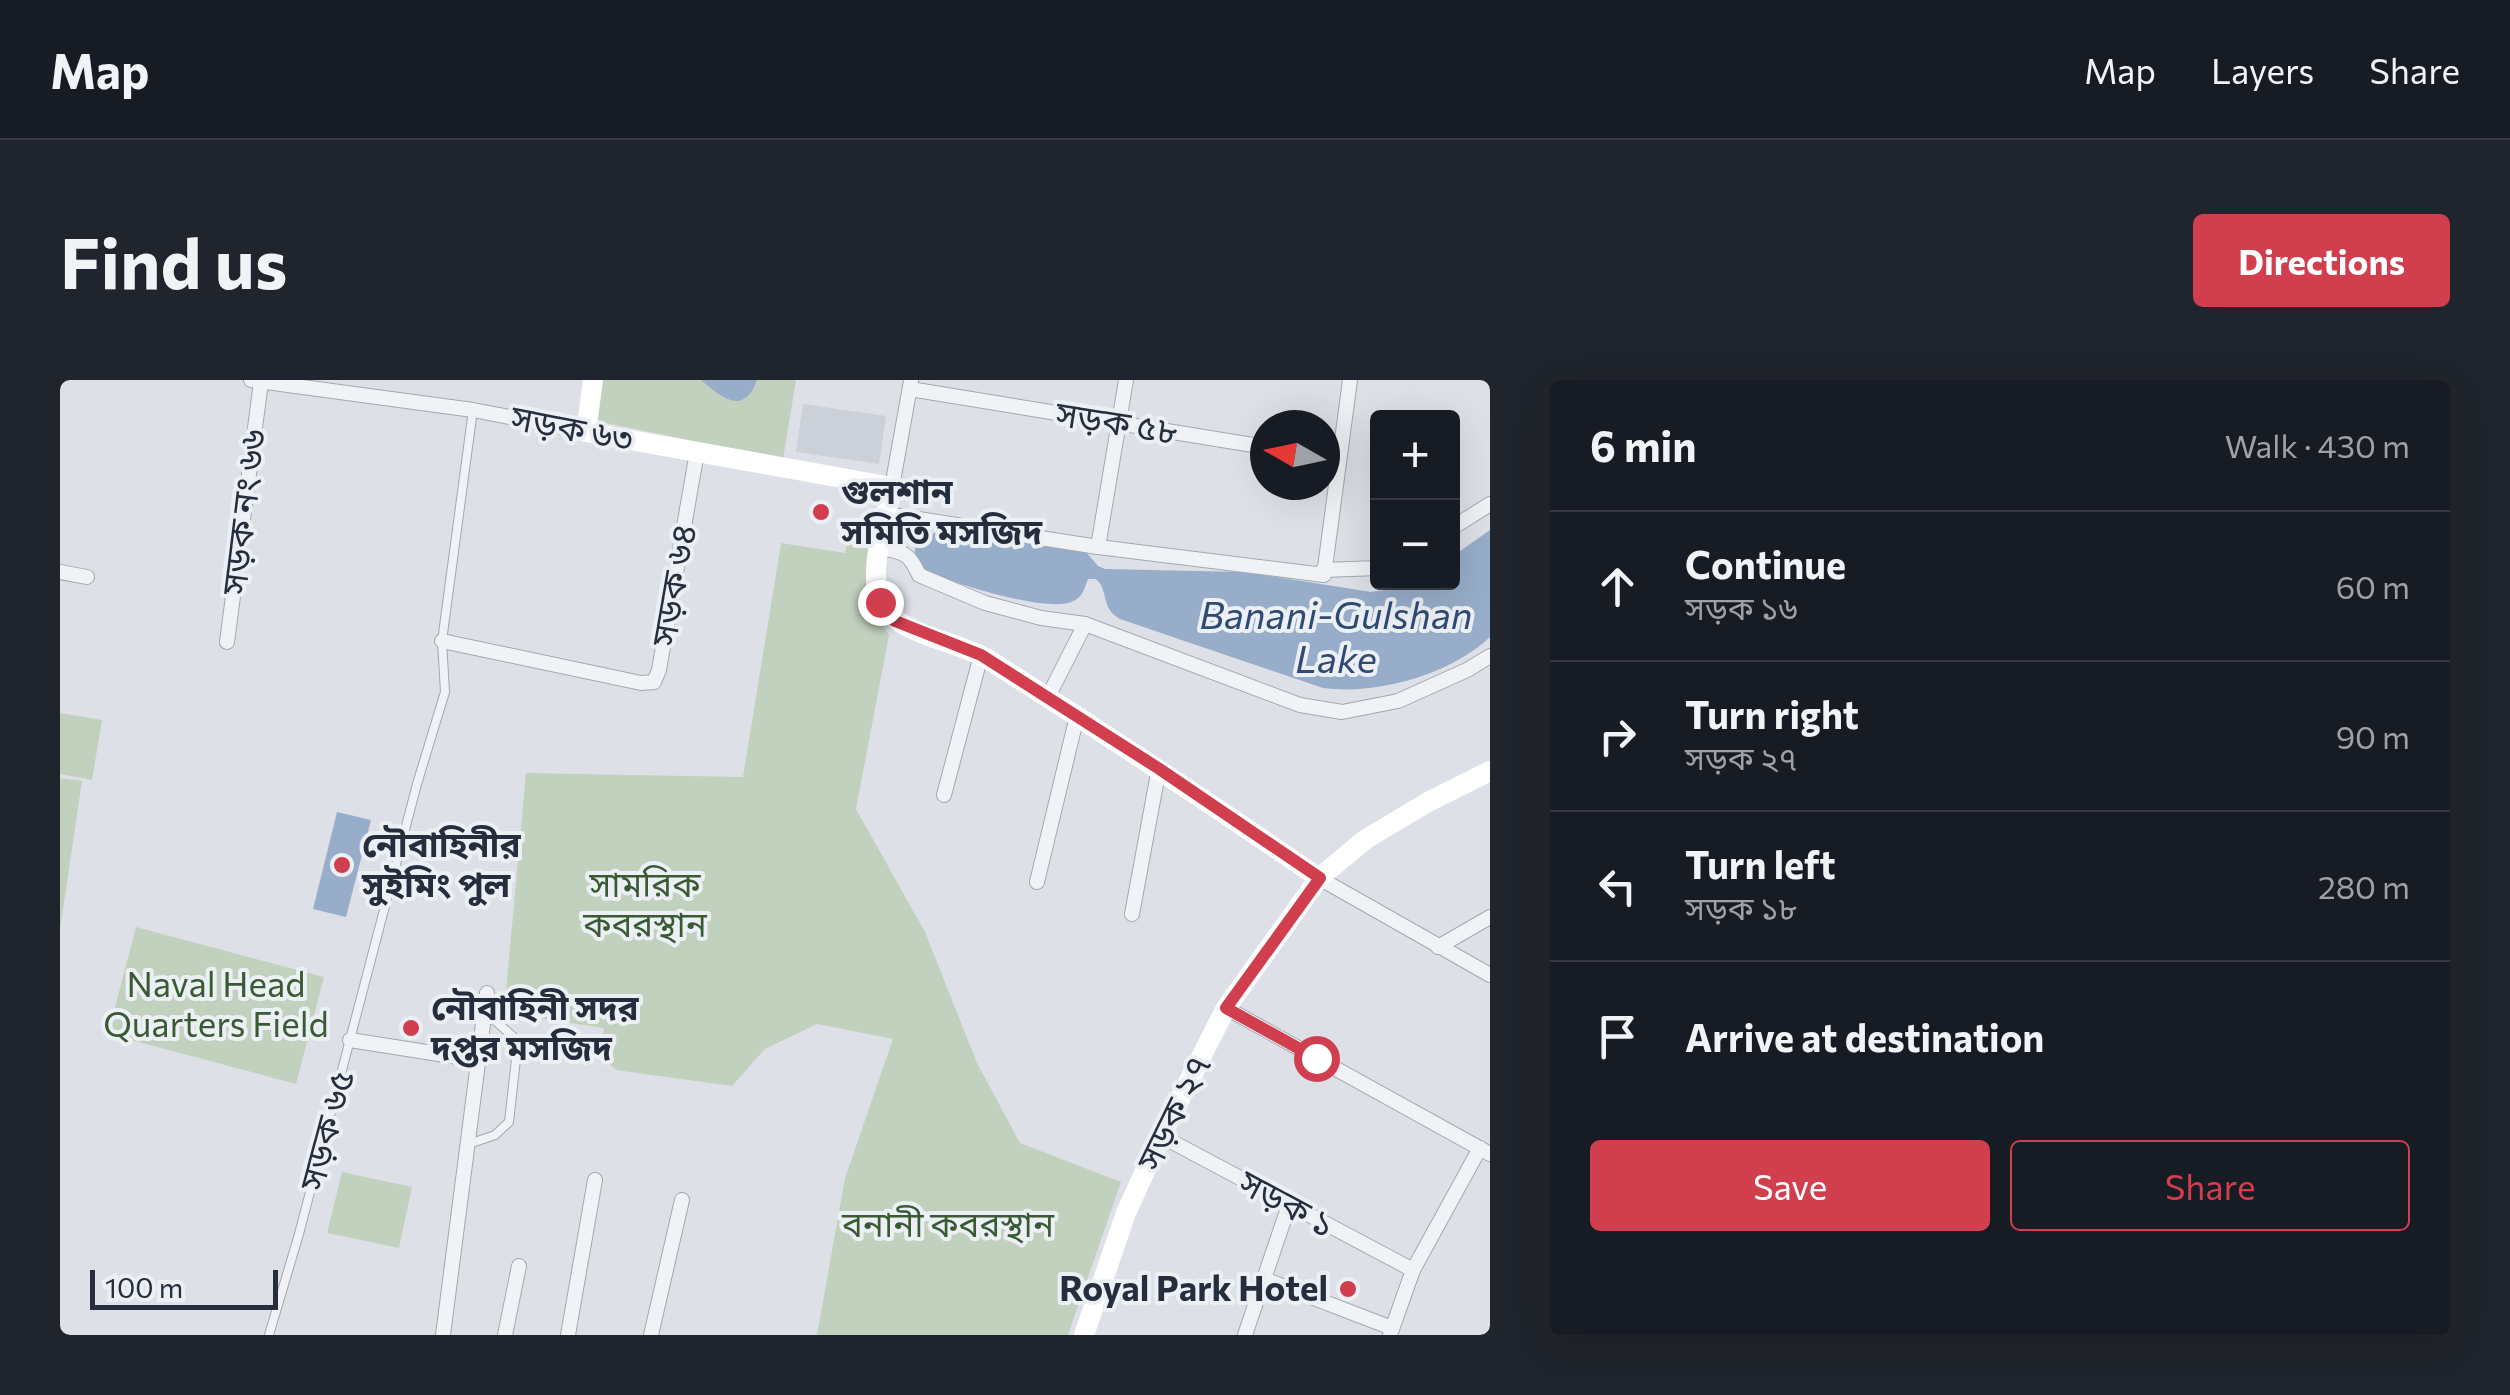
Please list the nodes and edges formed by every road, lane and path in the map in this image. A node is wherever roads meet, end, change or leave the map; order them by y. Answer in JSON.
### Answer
{"nodes":[{"id":1,"x":593,"y":380,"type":"edge"},
{"id":2,"x":1126,"y":380,"type":"edge"},
{"id":3,"x":1350,"y":380,"type":"edge"},
{"id":4,"x":256,"y":381,"type":"edge"},
{"id":5,"x":911,"y":384,"type":"edge"},
{"id":6,"x":473,"y":410,"type":"junction"},
{"id":7,"x":1340,"y":423,"type":"edge"},
{"id":8,"x":1118,"y":424,"type":"junction"},
{"id":9,"x":586,"y":432,"type":"junction"},
{"id":10,"x":1250,"y":445,"type":"edge"},
{"id":11,"x":697,"y":452,"type":"junction"},
{"id":12,"x":1329,"y":500,"type":"edge"},
{"id":13,"x":889,"y":502,"type":"junction"},
{"id":14,"x":1490,"y":504,"type":"edge"},
{"id":15,"x":1460,"y":523,"type":"edge"},
{"id":16,"x":1098,"y":547,"type":"junction"},
{"id":17,"x":880,"y":548,"type":"junction"},
{"id":18,"x":1370,"y":569,"type":"edge"},
{"id":19,"x":60,"y":572,"type":"edge"},
{"id":20,"x":1324,"y":573,"type":"junction"},
{"id":21,"x":87,"y":577,"type":"dead end"},
{"id":22,"x":1085,"y":624,"type":"junction"},
{"id":23,"x":442,"y":641,"type":"junction"},
{"id":24,"x":228,"y":642,"type":"dead end"},
{"id":25,"x":981,"y":655,"type":"junction"},
{"id":26,"x":1490,"y":656,"type":"edge"},
{"id":27,"x":1048,"y":698,"type":"junction"},
{"id":28,"x":1078,"y":716,"type":"junction"},
{"id":29,"x":1158,"y":768,"type":"junction"},
{"id":30,"x":1490,"y":772,"type":"edge"},
{"id":31,"x":944,"y":795,"type":"dead end"},
{"id":32,"x":1320,"y":878,"type":"junction"},
{"id":33,"x":1036,"y":882,"type":"dead end"},
{"id":34,"x":1132,"y":914,"type":"dead end"},
{"id":35,"x":1490,"y":917,"type":"edge"},
{"id":36,"x":1438,"y":947,"type":"junction"},
{"id":37,"x":1490,"y":976,"type":"edge"},
{"id":38,"x":486,"y":993,"type":"dead end"},
{"id":39,"x":1226,"y":1008,"type":"junction"},
{"id":40,"x":484,"y":1011,"type":"junction"},
{"id":41,"x":350,"y":1040,"type":"junction"},
{"id":42,"x":478,"y":1060,"type":"junction"},
{"id":43,"x":1161,"y":1136,"type":"junction"},
{"id":44,"x":466,"y":1144,"type":"junction"},
{"id":45,"x":1485,"y":1151,"type":"edge"},
{"id":46,"x":595,"y":1180,"type":"dead end"},
{"id":47,"x":682,"y":1200,"type":"dead end"},
{"id":48,"x":1289,"y":1205,"type":"junction"},
{"id":49,"x":519,"y":1266,"type":"dead end"},
{"id":50,"x":1413,"y":1270,"type":"junction"},
{"id":51,"x":1264,"y":1279,"type":"junction"},
{"id":52,"x":1391,"y":1332,"type":"edge"},
{"id":53,"x":269,"y":1335,"type":"edge"},
{"id":54,"x":444,"y":1335,"type":"edge"},
{"id":55,"x":505,"y":1335,"type":"edge"},
{"id":56,"x":568,"y":1335,"type":"edge"},
{"id":57,"x":651,"y":1335,"type":"edge"},
{"id":58,"x":1084,"y":1335,"type":"edge"},
{"id":59,"x":1245,"y":1335,"type":"edge"}],
"edges":[{"from":1,"to":9,"type":"street"},
{"from":2,"to":8,"type":"street"},
{"from":3,"to":7,"type":"street"},
{"from":4,"to":6,"type":"street","name":"সড়ক ৬৩"},
{"from":4,"to":24,"type":"street","name":"সড়ক নং ৬৬"},
{"from":5,"to":8,"type":"street","name":"সড়ক ৫৮"},
{"from":5,"to":13,"type":"street"},
{"from":6,"to":9,"type":"street","name":"সড়ক ৬৩"},
{"from":6,"to":23,"type":"lane"},
{"from":8,"to":10,"type":"street","name":"সড়ক ৫৮"},
{"from":8,"to":16,"type":"street"},
{"from":9,"to":11,"type":"street","name":"সড়ক ৬৩"},
{"from":11,"to":13,"type":"street","name":"সড়ক ৬৩"},
{"from":11,"to":23,"type":"street","name":"সড়ক ৬৪"},
{"from":12,"to":20,"type":"street"},
{"from":13,"to":16,"type":"street"},
{"from":13,"to":17,"type":"street"},
{"from":14,"to":15,"type":"street"},
{"from":16,"to":20,"type":"street"},
{"from":17,"to":22,"type":"street"},
{"from":17,"to":25,"type":"street"},
{"from":18,"to":20,"type":"street"},
{"from":19,"to":21,"type":"street"},
{"from":22,"to":26,"type":"street"},
{"from":22,"to":27,"type":"street"},
{"from":23,"to":41,"type":"lane","name":"সড়ক ৬৫"},
{"from":25,"to":27,"type":"street"},
{"from":25,"to":31,"type":"street"},
{"from":27,"to":28,"type":"street"},
{"from":28,"to":29,"type":"street"},
{"from":28,"to":33,"type":"street"},
{"from":29,"to":32,"type":"street"},
{"from":29,"to":34,"type":"street"},
{"from":30,"to":32,"type":"street","name":"সড়ক ২৭"},
{"from":32,"to":36,"type":"street"},
{"from":32,"to":39,"type":"street","name":"সড়ক ২৭"},
{"from":35,"to":36,"type":"street"},
{"from":36,"to":37,"type":"street"},
{"from":38,"to":40,"type":"street"},
{"from":39,"to":43,"type":"street","name":"সড়ক ২৭"},
{"from":39,"to":45,"type":"street"},
{"from":40,"to":42,"type":"street"},
{"from":40,"to":44,"type":"lane"},
{"from":41,"to":42,"type":"street"},
{"from":41,"to":53,"type":"lane","name":"সড়ক ৬৫"},
{"from":42,"to":44,"type":"street"},
{"from":43,"to":48,"type":"street","name":"সড়ক ১"},
{"from":43,"to":58,"type":"street","name":"সড়ক ২৭"},
{"from":44,"to":54,"type":"street"},
{"from":45,"to":50,"type":"street"},
{"from":46,"to":56,"type":"street"},
{"from":47,"to":57,"type":"street"},
{"from":48,"to":50,"type":"street","name":"সড়ক ১"},
{"from":48,"to":51,"type":"street"},
{"from":49,"to":55,"type":"street"},
{"from":50,"to":52,"type":"street"},
{"from":51,"to":52,"type":"street"},
{"from":51,"to":59,"type":"street"}]}
